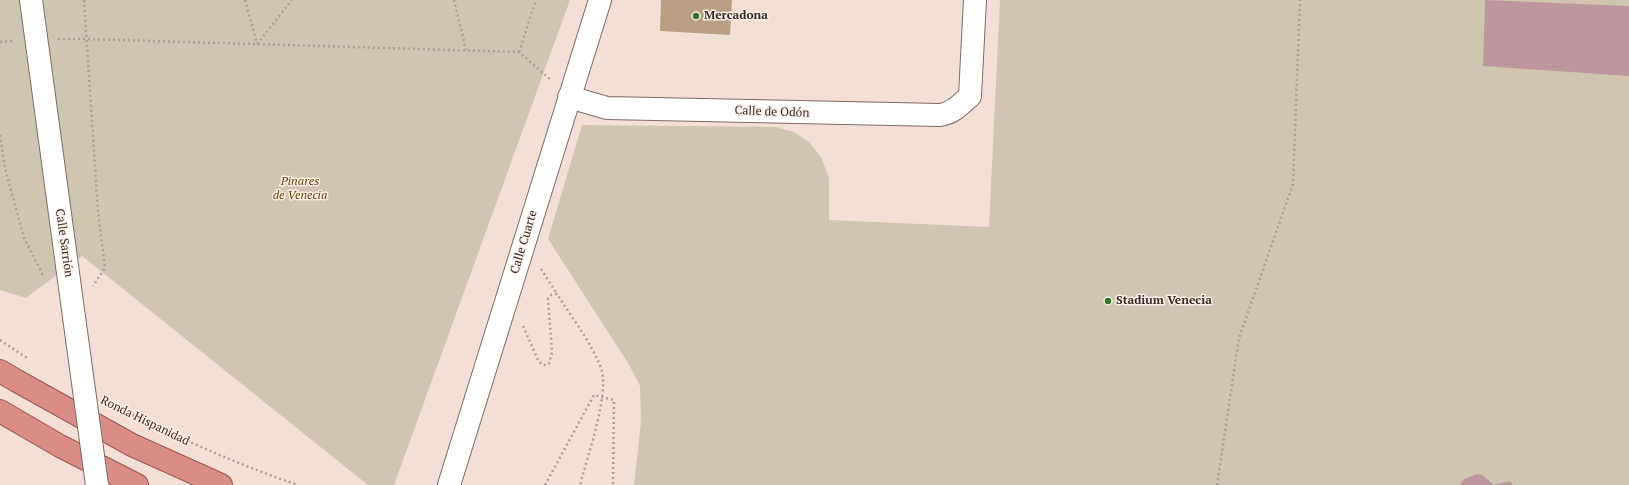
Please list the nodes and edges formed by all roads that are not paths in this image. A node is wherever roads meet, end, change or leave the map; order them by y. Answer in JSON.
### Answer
{"nodes":[{"id":1,"x":31,"y":0,"type":"edge"},
{"id":2,"x":600,"y":0,"type":"edge"},
{"id":3,"x":975,"y":0,"type":"edge"},
{"id":4,"x":569,"y":97,"type":"junction"},
{"id":5,"x":0,"y":370,"type":"edge"},
{"id":6,"x":0,"y":411,"type":"edge"},
{"id":7,"x":97,"y":485,"type":"edge"},
{"id":8,"x":137,"y":485,"type":"edge"},
{"id":9,"x":221,"y":485,"type":"edge"},
{"id":10,"x":449,"y":485,"type":"edge"}],
"edges":[{"from":1,"to":7,"type":"street","name":"Calle Sarrión","bridge":true},
{"from":2,"to":4,"type":"street","name":"Calle Cuarte"},
{"from":3,"to":4,"type":"street","name":"Calle de Odón"},
{"from":4,"to":10,"type":"street","name":"Calle Cuarte"},
{"from":5,"to":9,"type":"highway","name":"Ronda Hispanidad"},
{"from":6,"to":8,"type":"highway"}]}
